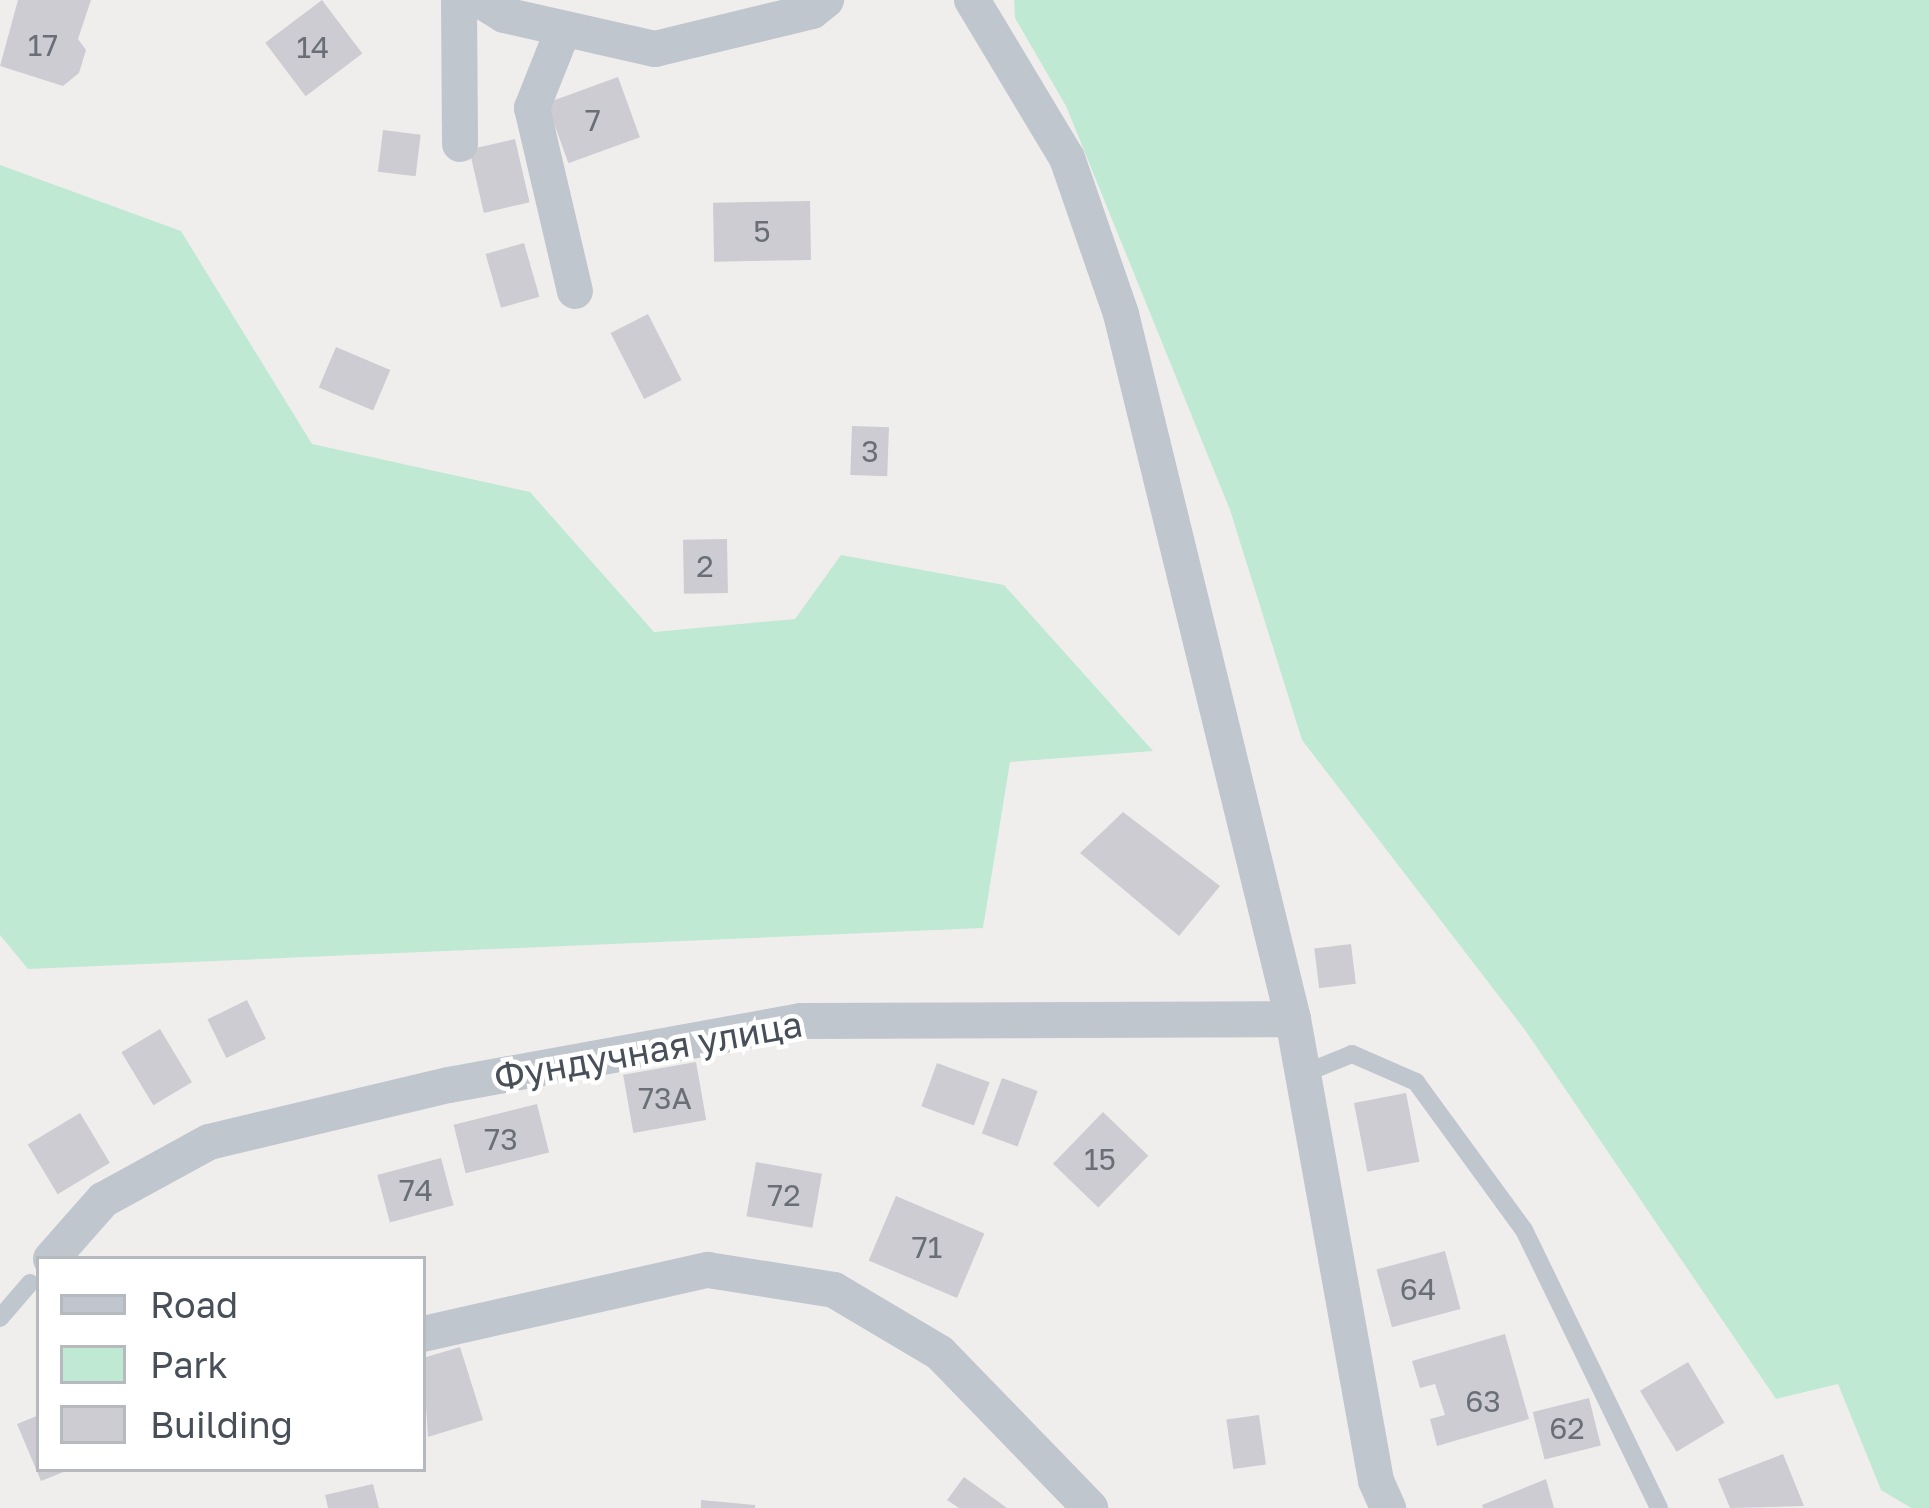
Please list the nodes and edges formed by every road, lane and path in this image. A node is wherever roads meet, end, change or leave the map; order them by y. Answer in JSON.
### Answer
{"nodes":[{"id":1,"x":459,"y":0,"type":"edge"},
{"id":2,"x":480,"y":0,"type":"edge"},
{"id":3,"x":826,"y":0,"type":"edge"},
{"id":4,"x":972,"y":0,"type":"edge"},
{"id":5,"x":563,"y":30,"type":"junction"},
{"id":6,"x":460,"y":144,"type":"dead end"},
{"id":7,"x":575,"y":291,"type":"dead end"},
{"id":8,"x":1293,"y":1019,"type":"junction"},
{"id":9,"x":1304,"y":1074,"type":"junction"},
{"id":10,"x":53,"y":1256,"type":"edge"},
{"id":11,"x":36,"y":1276,"type":"edge"},
{"id":12,"x":0,"y":1318,"type":"edge"},
{"id":13,"x":426,"y":1333,"type":"edge"},
{"id":14,"x":1090,"y":1508,"type":"edge"},
{"id":15,"x":1388,"y":1508,"type":"edge"},
{"id":16,"x":1659,"y":1508,"type":"edge"}],
"edges":[{"from":1,"to":6,"type":"street"},
{"from":2,"to":5,"type":"street"},
{"from":3,"to":5,"type":"street"},
{"from":4,"to":8,"type":"street"},
{"from":5,"to":7,"type":"street"},
{"from":8,"to":9,"type":"street"},
{"from":8,"to":10,"type":"street","name":"Фундучная улица"},
{"from":9,"to":15,"type":"street"},
{"from":9,"to":16,"type":"lane"},
{"from":11,"to":12,"type":"lane"},
{"from":13,"to":14,"type":"street"}]}
